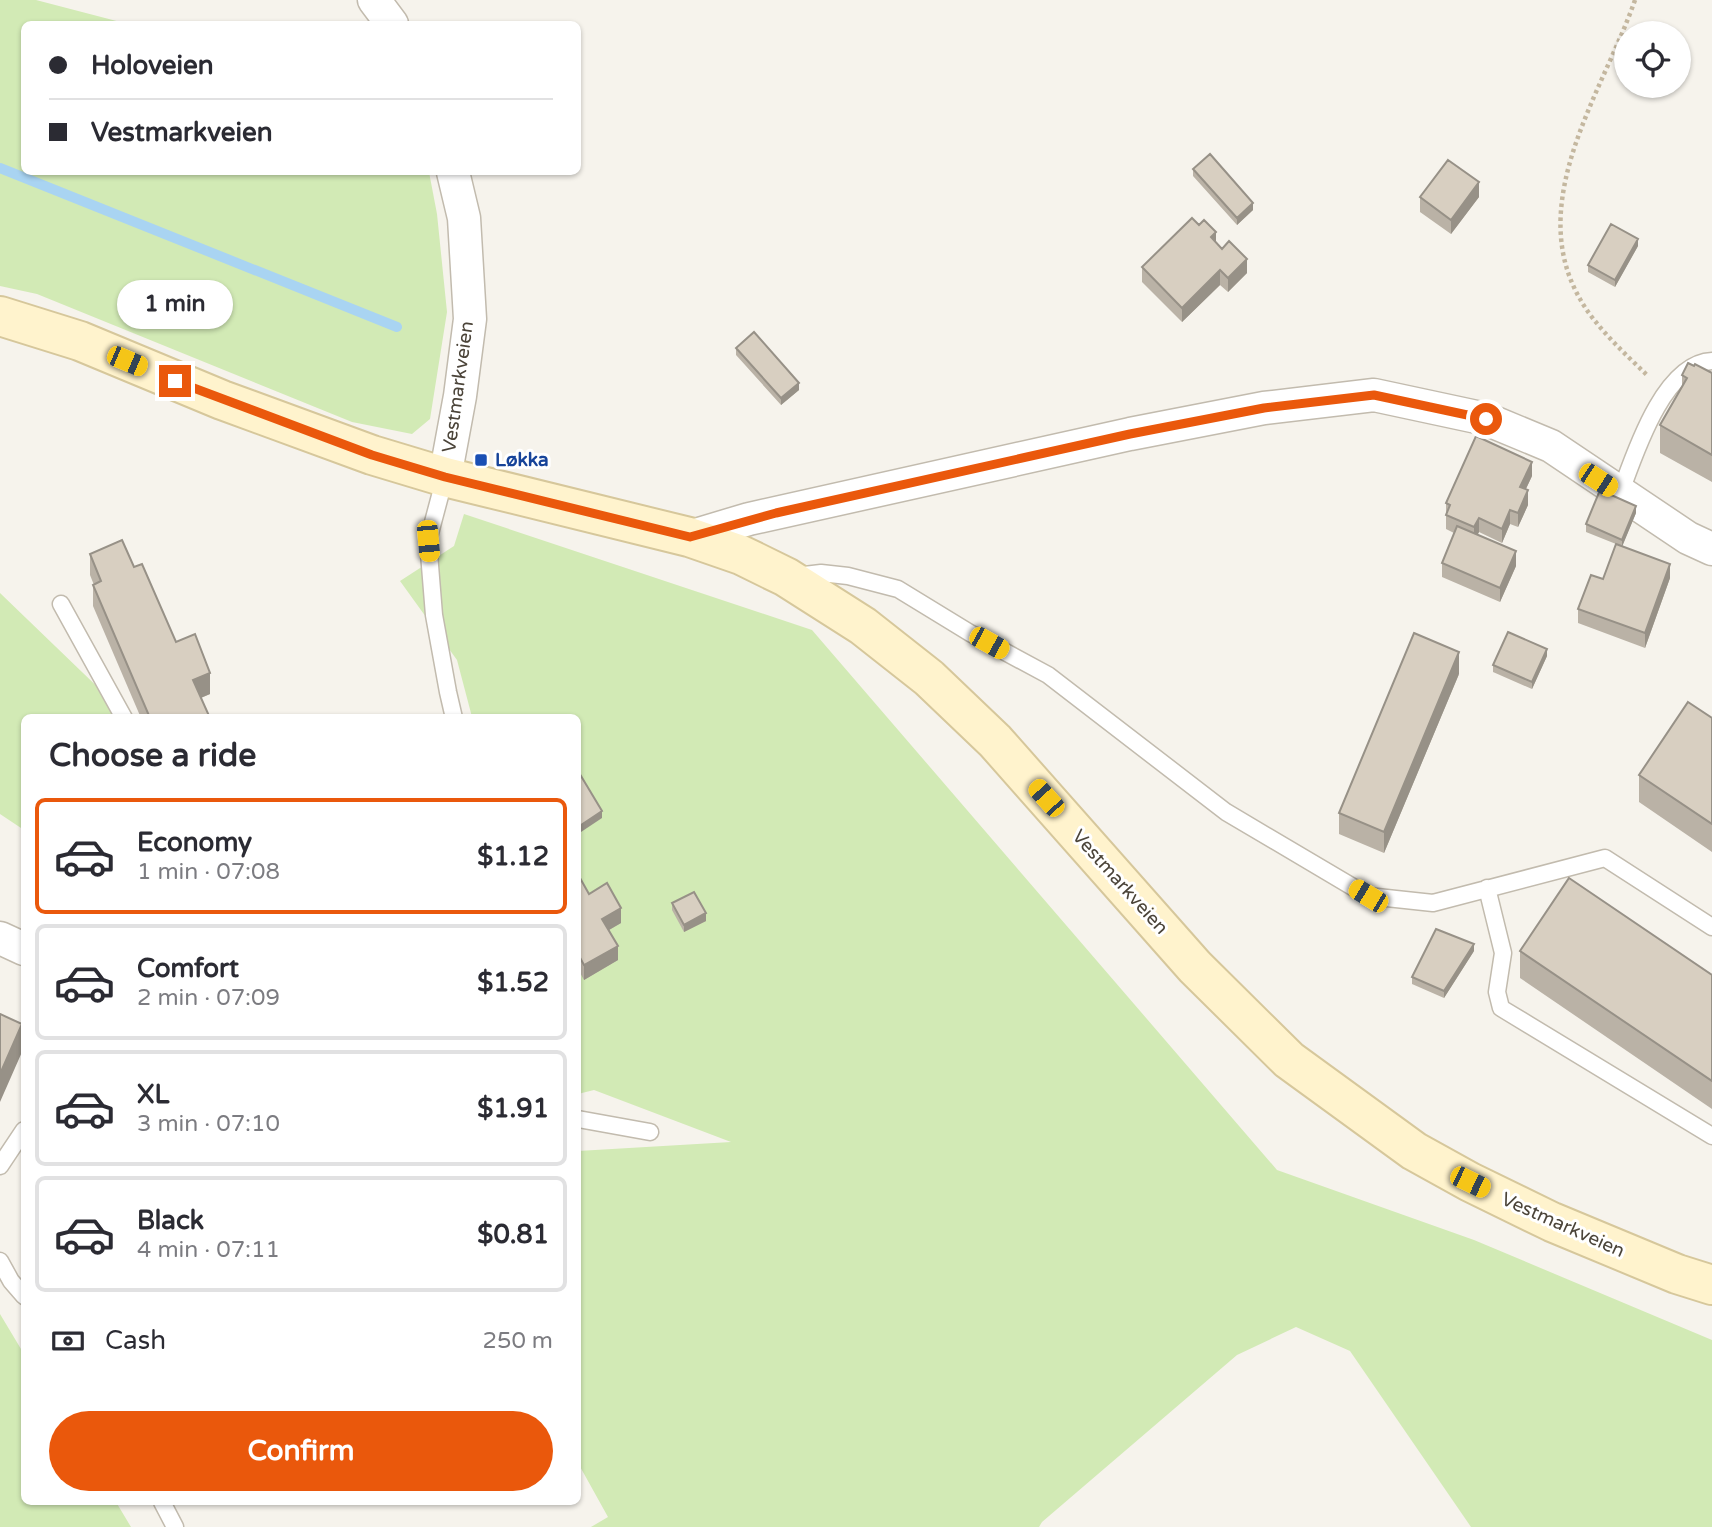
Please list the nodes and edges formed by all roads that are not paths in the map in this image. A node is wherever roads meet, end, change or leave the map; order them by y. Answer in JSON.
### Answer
{"nodes":[{"id":1,"x":374,"y":0,"type":"edge"},
{"id":2,"x":390,"y":21,"type":"edge"},
{"id":3,"x":454,"y":175,"type":"edge"},
{"id":4,"x":0,"y":316,"type":"edge"},
{"id":5,"x":1712,"y":360,"type":"edge"},
{"id":6,"x":445,"y":477,"type":"junction"},
{"id":7,"x":1620,"y":494,"type":"junction"},
{"id":8,"x":690,"y":537,"type":"junction"},
{"id":9,"x":1712,"y":549,"type":"edge"},
{"id":10,"x":786,"y":577,"type":"junction"},
{"id":11,"x":61,"y":604,"type":"dead end"},
{"id":12,"x":122,"y":714,"type":"edge"},
{"id":13,"x":453,"y":714,"type":"edge"},
{"id":14,"x":1487,"y":888,"type":"junction"},
{"id":15,"x":1712,"y":927,"type":"edge"},
{"id":16,"x":0,"y":938,"type":"edge"},
{"id":17,"x":21,"y":948,"type":"edge"},
{"id":18,"x":581,"y":1120,"type":"edge"},
{"id":19,"x":650,"y":1132,"type":"dead end"},
{"id":20,"x":21,"y":1134,"type":"edge"},
{"id":21,"x":1712,"y":1136,"type":"edge"},
{"id":22,"x":0,"y":1166,"type":"edge"},
{"id":23,"x":0,"y":1261,"type":"edge"},
{"id":24,"x":1712,"y":1285,"type":"edge"},
{"id":25,"x":21,"y":1293,"type":"edge"},
{"id":26,"x":164,"y":1505,"type":"edge"},
{"id":27,"x":175,"y":1527,"type":"edge"}],
"edges":[{"from":1,"to":2,"type":"street"},
{"from":3,"to":6,"type":"street","name":"Vestmarkveien"},
{"from":4,"to":6,"type":"street","name":"Vestmarkveien"},
{"from":5,"to":7,"type":"lane"},
{"from":6,"to":8,"type":"street","name":"Vestmarkveien"},
{"from":6,"to":13,"type":"lane"},
{"from":7,"to":8,"type":"street"},
{"from":7,"to":9,"type":"street"},
{"from":8,"to":10,"type":"street","name":"Vestmarkveien"},
{"from":10,"to":14,"type":"lane"},
{"from":10,"to":24,"type":"street","name":"Vestmarkveien"},
{"from":11,"to":12,"type":"lane"},
{"from":14,"to":15,"type":"lane"},
{"from":14,"to":21,"type":"lane"},
{"from":16,"to":17,"type":"street"},
{"from":18,"to":19,"type":"lane"},
{"from":20,"to":22,"type":"lane"},
{"from":23,"to":25,"type":"lane"},
{"from":26,"to":27,"type":"lane"}]}
